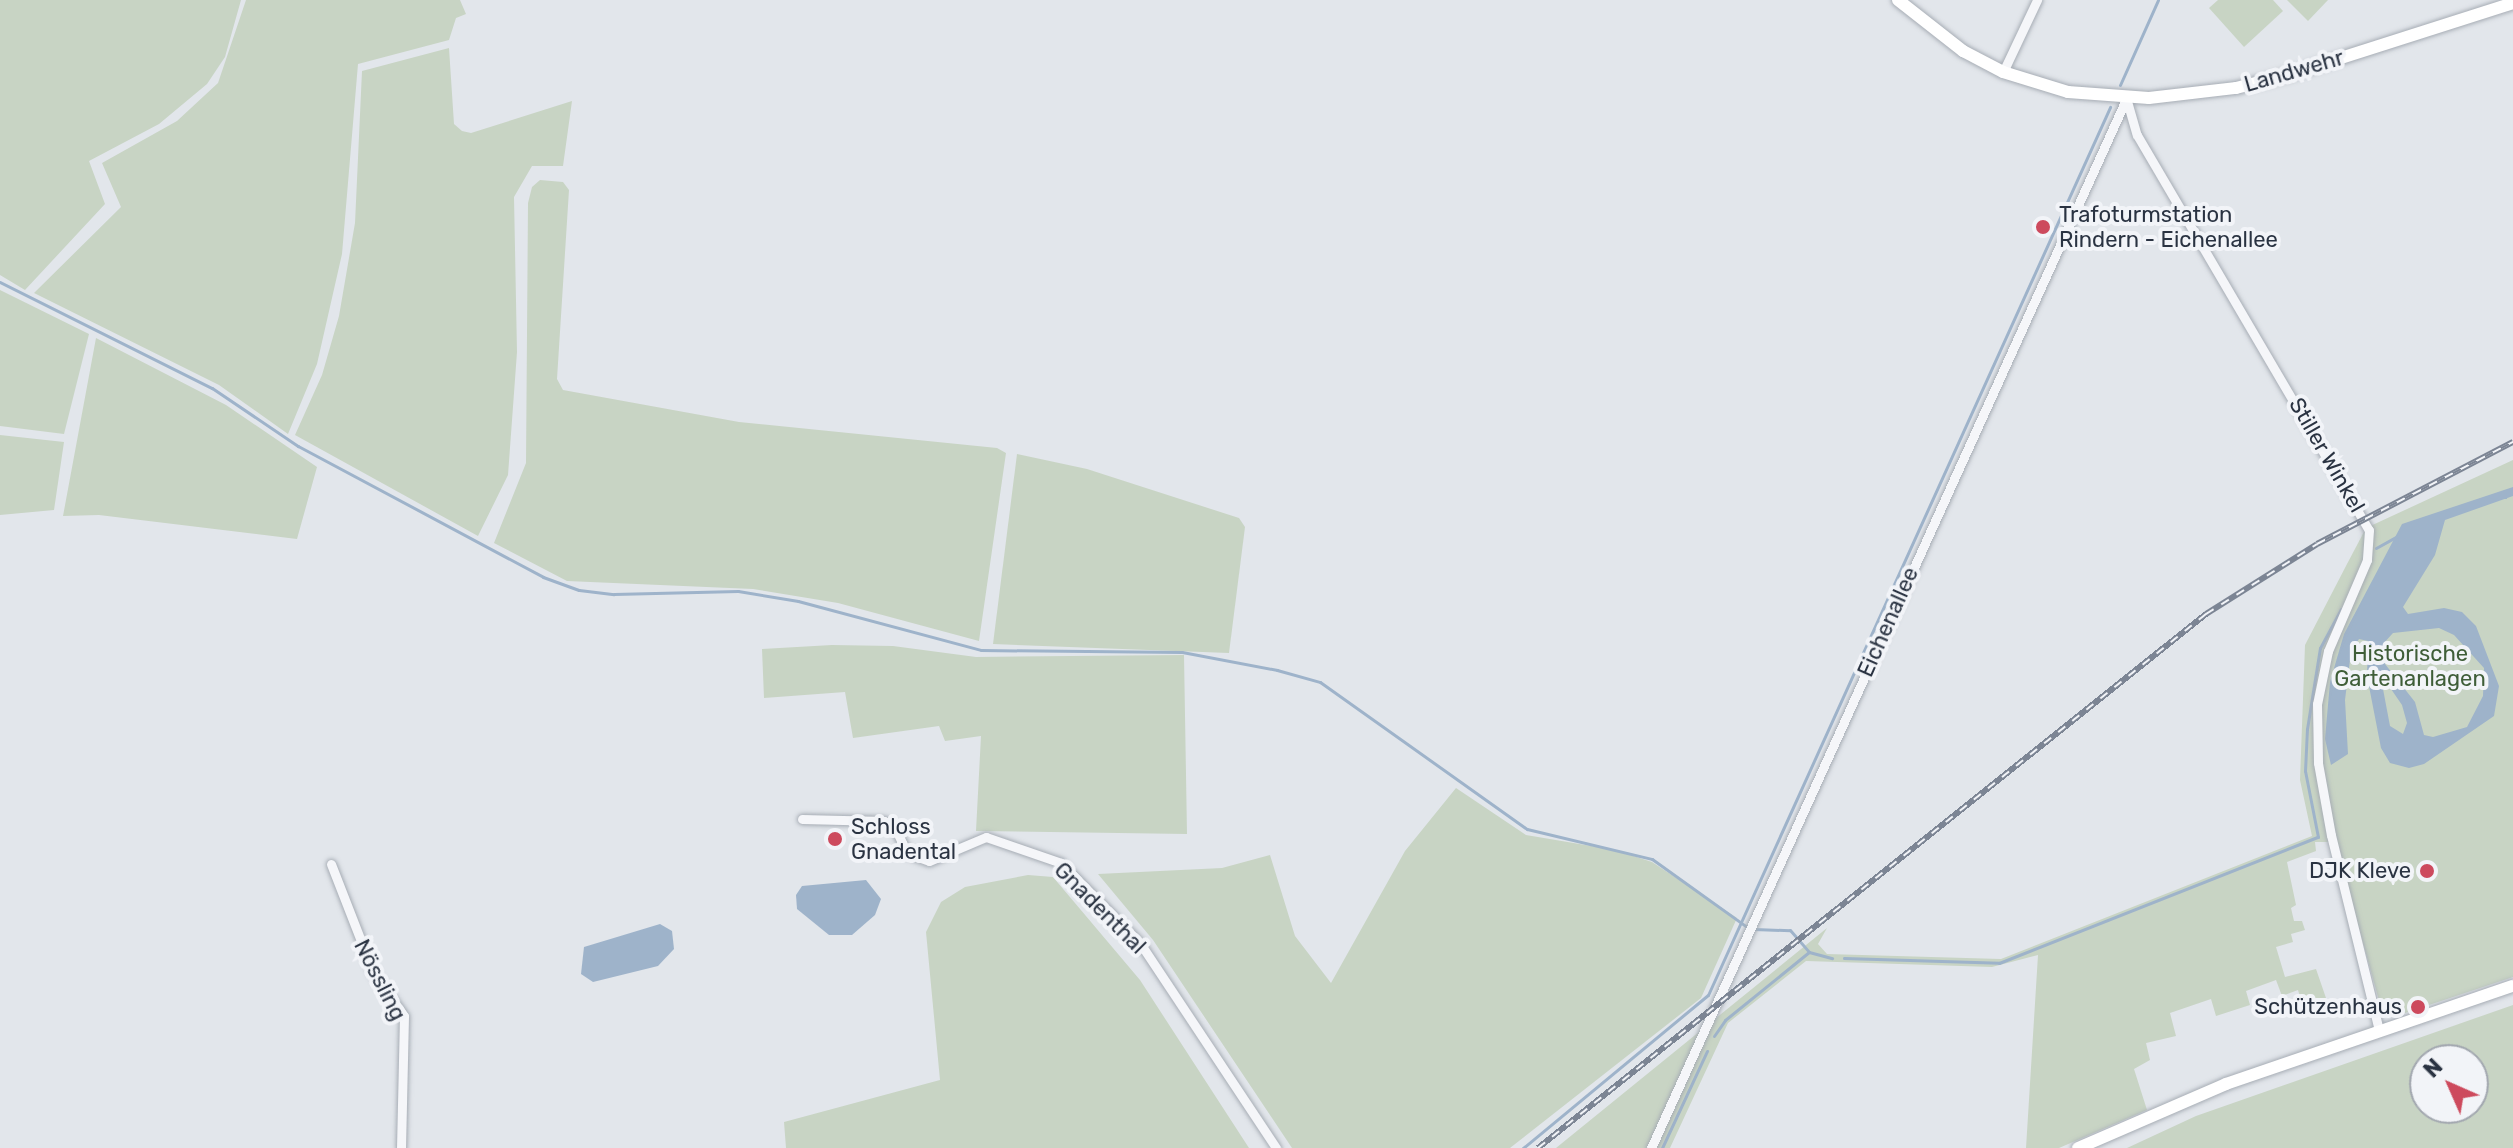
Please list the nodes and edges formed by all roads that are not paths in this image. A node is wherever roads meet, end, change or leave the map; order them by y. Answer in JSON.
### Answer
{"nodes":[{"id":1,"x":1898,"y":0,"type":"edge"},
{"id":2,"x":2037,"y":0,"type":"edge"},
{"id":3,"x":2513,"y":3,"type":"edge"},
{"id":4,"x":2003,"y":72,"type":"junction"},
{"id":5,"x":2127,"y":97,"type":"junction"},
{"id":6,"x":802,"y":819,"type":"dead end"},
{"id":7,"x":331,"y":864,"type":"dead end"},
{"id":8,"x":2513,"y":986,"type":"edge"},
{"id":9,"x":2379,"y":1031,"type":"junction"},
{"id":10,"x":401,"y":1148,"type":"edge"},
{"id":11,"x":1276,"y":1148,"type":"edge"},
{"id":12,"x":1651,"y":1148,"type":"edge"},
{"id":13,"x":2078,"y":1148,"type":"edge"}],
"edges":[{"from":1,"to":4,"type":"main road","name":"Landwehr"},
{"from":2,"to":4,"type":"street"},
{"from":3,"to":5,"type":"main road","name":"Landwehr"},
{"from":4,"to":5,"type":"main road","name":"Landwehr"},
{"from":5,"to":9,"type":"street","name":"Stiller Winkel"},
{"from":5,"to":12,"type":"street","name":"Eichenallee"},
{"from":6,"to":11,"type":"street","name":"Gnadenthal"},
{"from":7,"to":10,"type":"street","name":"Nössling"},
{"from":8,"to":9,"type":"main road"},
{"from":9,"to":13,"type":"main road"}]}
